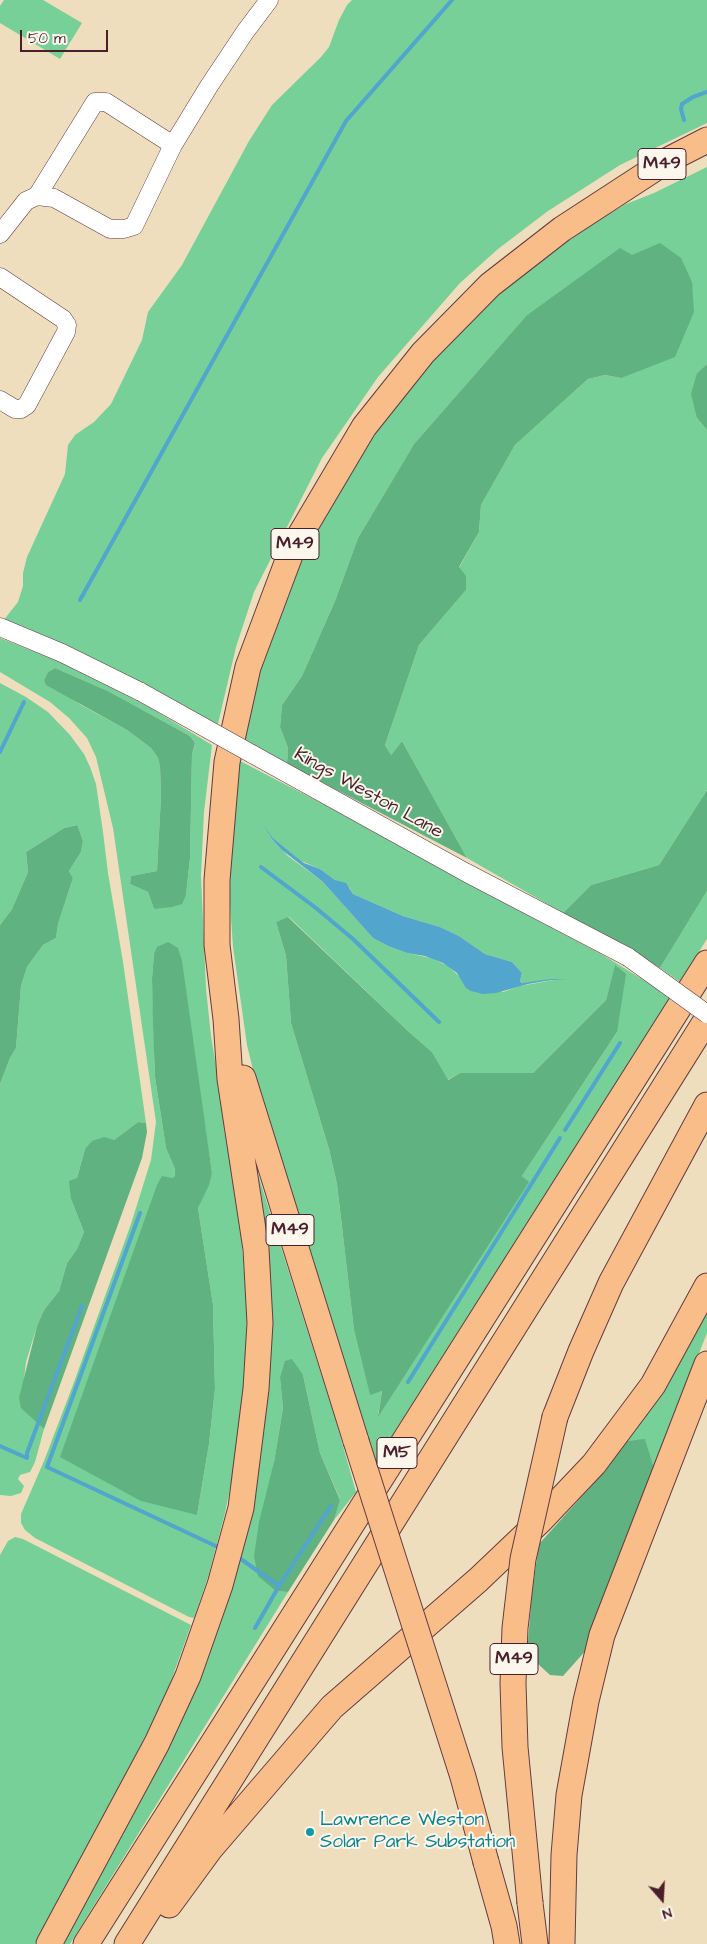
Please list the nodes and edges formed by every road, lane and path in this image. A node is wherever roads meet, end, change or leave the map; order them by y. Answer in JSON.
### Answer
{"nodes":[{"id":1,"x":270,"y":0,"type":"edge"},
{"id":2,"x":707,"y":140,"type":"edge"},
{"id":3,"x":173,"y":145,"type":"junction"},
{"id":4,"x":707,"y":154,"type":"edge"},
{"id":5,"x":620,"y":192,"type":"junction"},
{"id":6,"x":37,"y":196,"type":"junction"},
{"id":7,"x":0,"y":234,"type":"edge"},
{"id":8,"x":0,"y":277,"type":"edge"},
{"id":9,"x":0,"y":400,"type":"edge"},
{"id":10,"x":0,"y":627,"type":"edge"},
{"id":11,"x":707,"y":963,"type":"edge"},
{"id":12,"x":707,"y":1014,"type":"edge"},
{"id":13,"x":226,"y":1018,"type":"junction"},
{"id":14,"x":707,"y":1020,"type":"edge"},
{"id":15,"x":707,"y":1105,"type":"edge"},
{"id":16,"x":707,"y":1286,"type":"edge"},
{"id":17,"x":707,"y":1364,"type":"edge"},
{"id":18,"x":49,"y":1944,"type":"edge"},
{"id":19,"x":86,"y":1944,"type":"edge"},
{"id":20,"x":127,"y":1944,"type":"edge"},
{"id":21,"x":140,"y":1944,"type":"edge"},
{"id":22,"x":506,"y":1944,"type":"edge"},
{"id":23,"x":535,"y":1944,"type":"edge"},
{"id":24,"x":562,"y":1944,"type":"edge"}],
"edges":[{"from":1,"to":3,"type":"street"},
{"from":2,"to":5,"type":"highway","number":"M49"},
{"from":3,"to":6,"type":"street"},
{"from":3,"to":6,"type":"street"},
{"from":4,"to":5,"type":"highway"},
{"from":5,"to":13,"type":"highway","number":"M49"},
{"from":6,"to":7,"type":"street"},
{"from":8,"to":9,"type":"street"},
{"from":10,"to":12,"type":"street","name":"Kings Weston Lane","bridge":true},
{"from":11,"to":19,"type":"highway","number":"M5"},
{"from":13,"to":18,"type":"highway"},
{"from":13,"to":22,"type":"highway","number":"M49","bridge":true},
{"from":14,"to":20,"type":"highway","number":"M5"},
{"from":15,"to":23,"type":"highway","number":"M49","bridge":true},
{"from":16,"to":21,"type":"highway"},
{"from":17,"to":24,"type":"highway"}]}
